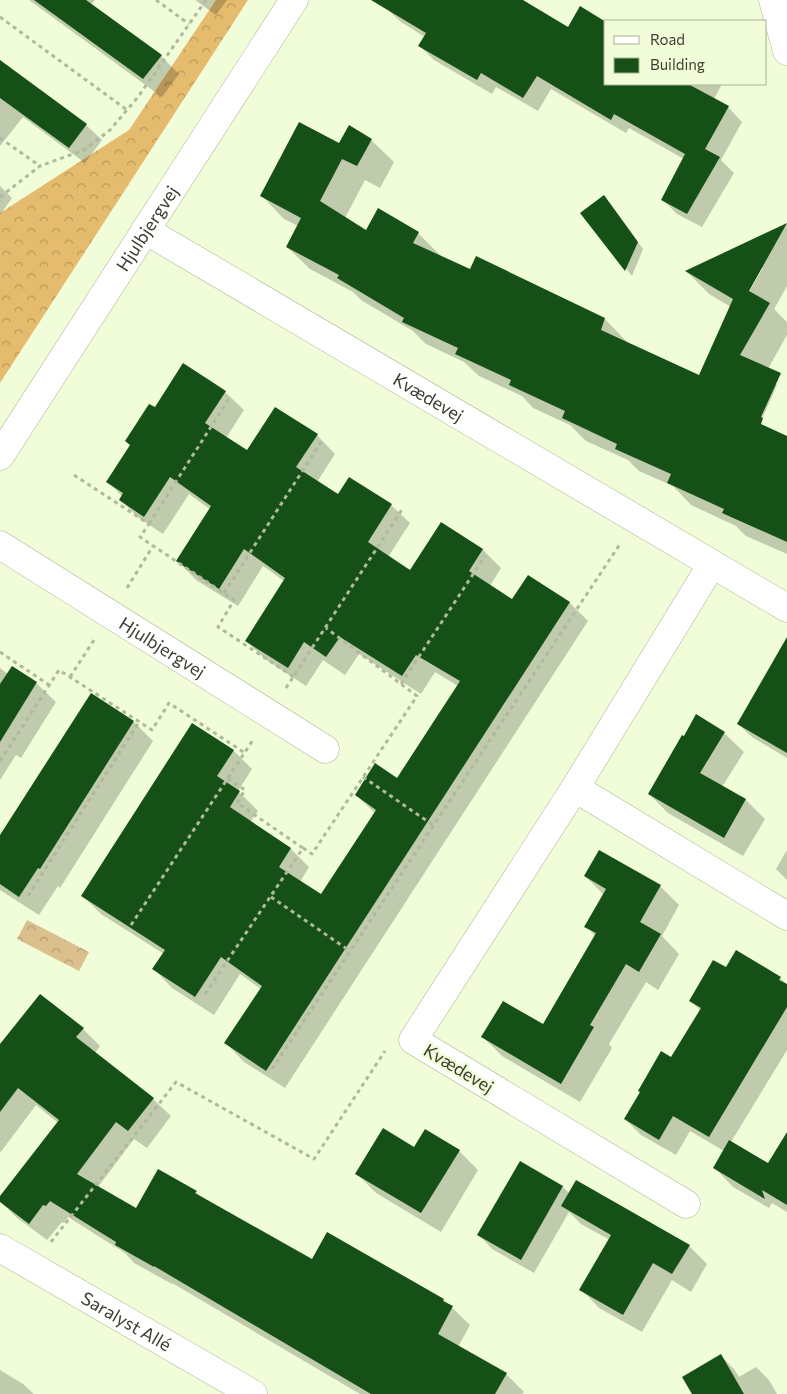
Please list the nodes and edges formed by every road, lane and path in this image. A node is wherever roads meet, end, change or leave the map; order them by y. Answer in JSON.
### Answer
{"nodes":[{"id":1,"x":156,"y":0,"type":"edge"},
{"id":2,"x":206,"y":0,"type":"edge"},
{"id":3,"x":294,"y":0,"type":"edge"},
{"id":4,"x":772,"y":0,"type":"edge"},
{"id":5,"x":0,"y":17,"type":"edge"},
{"id":6,"x":189,"y":24,"type":"junction"},
{"id":7,"x":787,"y":51,"type":"edge"},
{"id":8,"x":127,"y":110,"type":"junction"},
{"id":9,"x":0,"y":138,"type":"edge"},
{"id":10,"x":40,"y":166,"type":"junction"},
{"id":11,"x":0,"y":197,"type":"edge"},
{"id":12,"x":145,"y":230,"type":"junction"},
{"id":13,"x":230,"y":396,"type":"dead end"},
{"id":14,"x":321,"y":442,"type":"dead end"},
{"id":15,"x":0,"y":456,"type":"edge"},
{"id":16,"x":74,"y":475,"type":"dead end"},
{"id":17,"x":636,"y":520,"type":"junction"},
{"id":18,"x":149,"y":524,"type":"junction"},
{"id":19,"x":0,"y":545,"type":"edge"},
{"id":20,"x":485,"y":556,"type":"dead end"},
{"id":21,"x":712,"y":564,"type":"junction"},
{"id":22,"x":224,"y":593,"type":"junction"},
{"id":23,"x":787,"y":608,"type":"edge"},
{"id":24,"x":326,"y":628,"type":"dead end"},
{"id":25,"x":0,"y":652,"type":"edge"},
{"id":26,"x":294,"y":677,"type":"dead end"},
{"id":27,"x":401,"y":684,"type":"junction"},
{"id":28,"x":49,"y":685,"type":"junction"},
{"id":29,"x":139,"y":722,"type":"junction"},
{"id":30,"x":325,"y":749,"type":"dead end"},
{"id":31,"x":245,"y":753,"type":"dead end"},
{"id":32,"x":0,"y":761,"type":"edge"},
{"id":33,"x":363,"y":777,"type":"junction"},
{"id":34,"x":228,"y":779,"type":"dead end"},
{"id":35,"x":575,"y":788,"type":"junction"},
{"id":36,"x":433,"y":825,"type":"junction"},
{"id":37,"x":303,"y":848,"type":"junction"},
{"id":38,"x":28,"y":896,"type":"dead end"},
{"id":39,"x":271,"y":897,"type":"junction"},
{"id":40,"x":787,"y":916,"type":"edge"},
{"id":41,"x":350,"y":951,"type":"junction"},
{"id":42,"x":205,"y":994,"type":"dead end"},
{"id":43,"x":412,"y":1040,"type":"junction"},
{"id":44,"x":272,"y":1069,"type":"dead end"},
{"id":45,"x":686,"y":1204,"type":"dead end"},
{"id":46,"x":0,"y":1248,"type":"edge"},
{"id":47,"x":32,"y":1266,"type":"junction"},
{"id":48,"x":254,"y":1394,"type":"edge"}],
"edges":[{"from":1,"to":6,"type":"path"},
{"from":2,"to":6,"type":"path"},
{"from":3,"to":12,"type":"street","name":"Hjulbjergvej"},
{"from":4,"to":7,"type":"street"},
{"from":5,"to":8,"type":"path"},
{"from":6,"to":8,"type":"path"},
{"from":8,"to":10,"type":"path"},
{"from":9,"to":10,"type":"path"},
{"from":10,"to":11,"type":"path"},
{"from":12,"to":15,"type":"street","name":"Hjulbjergvej"},
{"from":12,"to":17,"type":"street","name":"Kvædevej"},
{"from":13,"to":18,"type":"path"},
{"from":14,"to":22,"type":"path"},
{"from":16,"to":18,"type":"path"},
{"from":17,"to":21,"type":"street","name":"Kvædevej"},
{"from":17,"to":36,"type":"path"},
{"from":18,"to":22,"type":"path"},
{"from":19,"to":30,"type":"street","name":"Hjulbjergvej"},
{"from":20,"to":27,"type":"path"},
{"from":21,"to":23,"type":"street","name":"Kvædevej"},
{"from":21,"to":35,"type":"street","name":"Kvædevej"},
{"from":22,"to":26,"type":"path"},
{"from":24,"to":27,"type":"path"},
{"from":25,"to":28,"type":"path"},
{"from":27,"to":33,"type":"path"},
{"from":28,"to":29,"type":"path"},
{"from":28,"to":32,"type":"path"},
{"from":29,"to":31,"type":"path"},
{"from":29,"to":38,"type":"path"},
{"from":33,"to":36,"type":"path"},
{"from":33,"to":37,"type":"path"},
{"from":34,"to":37,"type":"path"},
{"from":35,"to":40,"type":"street"},
{"from":35,"to":43,"type":"street","name":"Kvædevej"},
{"from":36,"to":41,"type":"path"},
{"from":37,"to":39,"type":"path"},
{"from":39,"to":41,"type":"path"},
{"from":39,"to":42,"type":"path"},
{"from":41,"to":44,"type":"path"},
{"from":43,"to":45,"type":"street","name":"Kvædevej"},
{"from":43,"to":47,"type":"path"},
{"from":46,"to":47,"type":"street","name":"Saralyst Allé"},
{"from":47,"to":48,"type":"street","name":"Saralyst Allé"}]}
